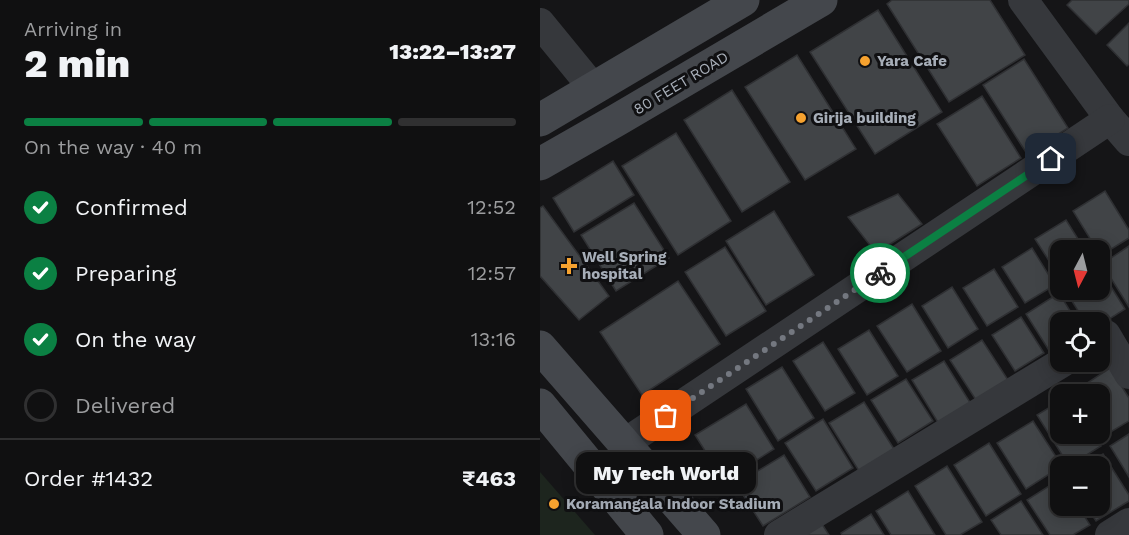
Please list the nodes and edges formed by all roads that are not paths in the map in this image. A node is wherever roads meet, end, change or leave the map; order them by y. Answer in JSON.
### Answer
{"nodes":[{"id":1,"x":743,"y":0,"type":"edge"},
{"id":2,"x":821,"y":0,"type":"edge"},
{"id":3,"x":1023,"y":0,"type":"edge"},
{"id":4,"x":540,"y":23,"type":"edge"},
{"id":5,"x":594,"y":89,"type":"junction"},
{"id":6,"x":540,"y":120,"type":"edge"},
{"id":7,"x":1120,"y":130,"type":"edge"},
{"id":8,"x":540,"y":164,"type":"edge"},
{"id":9,"x":1112,"y":332,"type":"edge"},
{"id":10,"x":540,"y":347,"type":"edge"},
{"id":11,"x":1050,"y":370,"type":"edge"},
{"id":12,"x":1129,"y":374,"type":"edge"},
{"id":13,"x":540,"y":405,"type":"edge"},
{"id":14,"x":625,"y":444,"type":"junction"},
{"id":15,"x":1129,"y":523,"type":"edge"},
{"id":16,"x":648,"y":535,"type":"edge"},
{"id":17,"x":704,"y":535,"type":"edge"},
{"id":18,"x":779,"y":535,"type":"edge"},
{"id":19,"x":1110,"y":535,"type":"edge"}],
"edges":[{"from":1,"to":5,"type":"main road"},
{"from":2,"to":8,"type":"main road","name":"80 FEET ROAD"},
{"from":3,"to":7,"type":"street"},
{"from":4,"to":5,"type":"street"},
{"from":5,"to":6,"type":"main road"},
{"from":7,"to":14,"type":"street"},
{"from":9,"to":12,"type":"street"},
{"from":10,"to":14,"type":"main road"},
{"from":11,"to":18,"type":"street"},
{"from":13,"to":16,"type":"main road"},
{"from":14,"to":17,"type":"main road"},
{"from":15,"to":19,"type":"street"}]}
